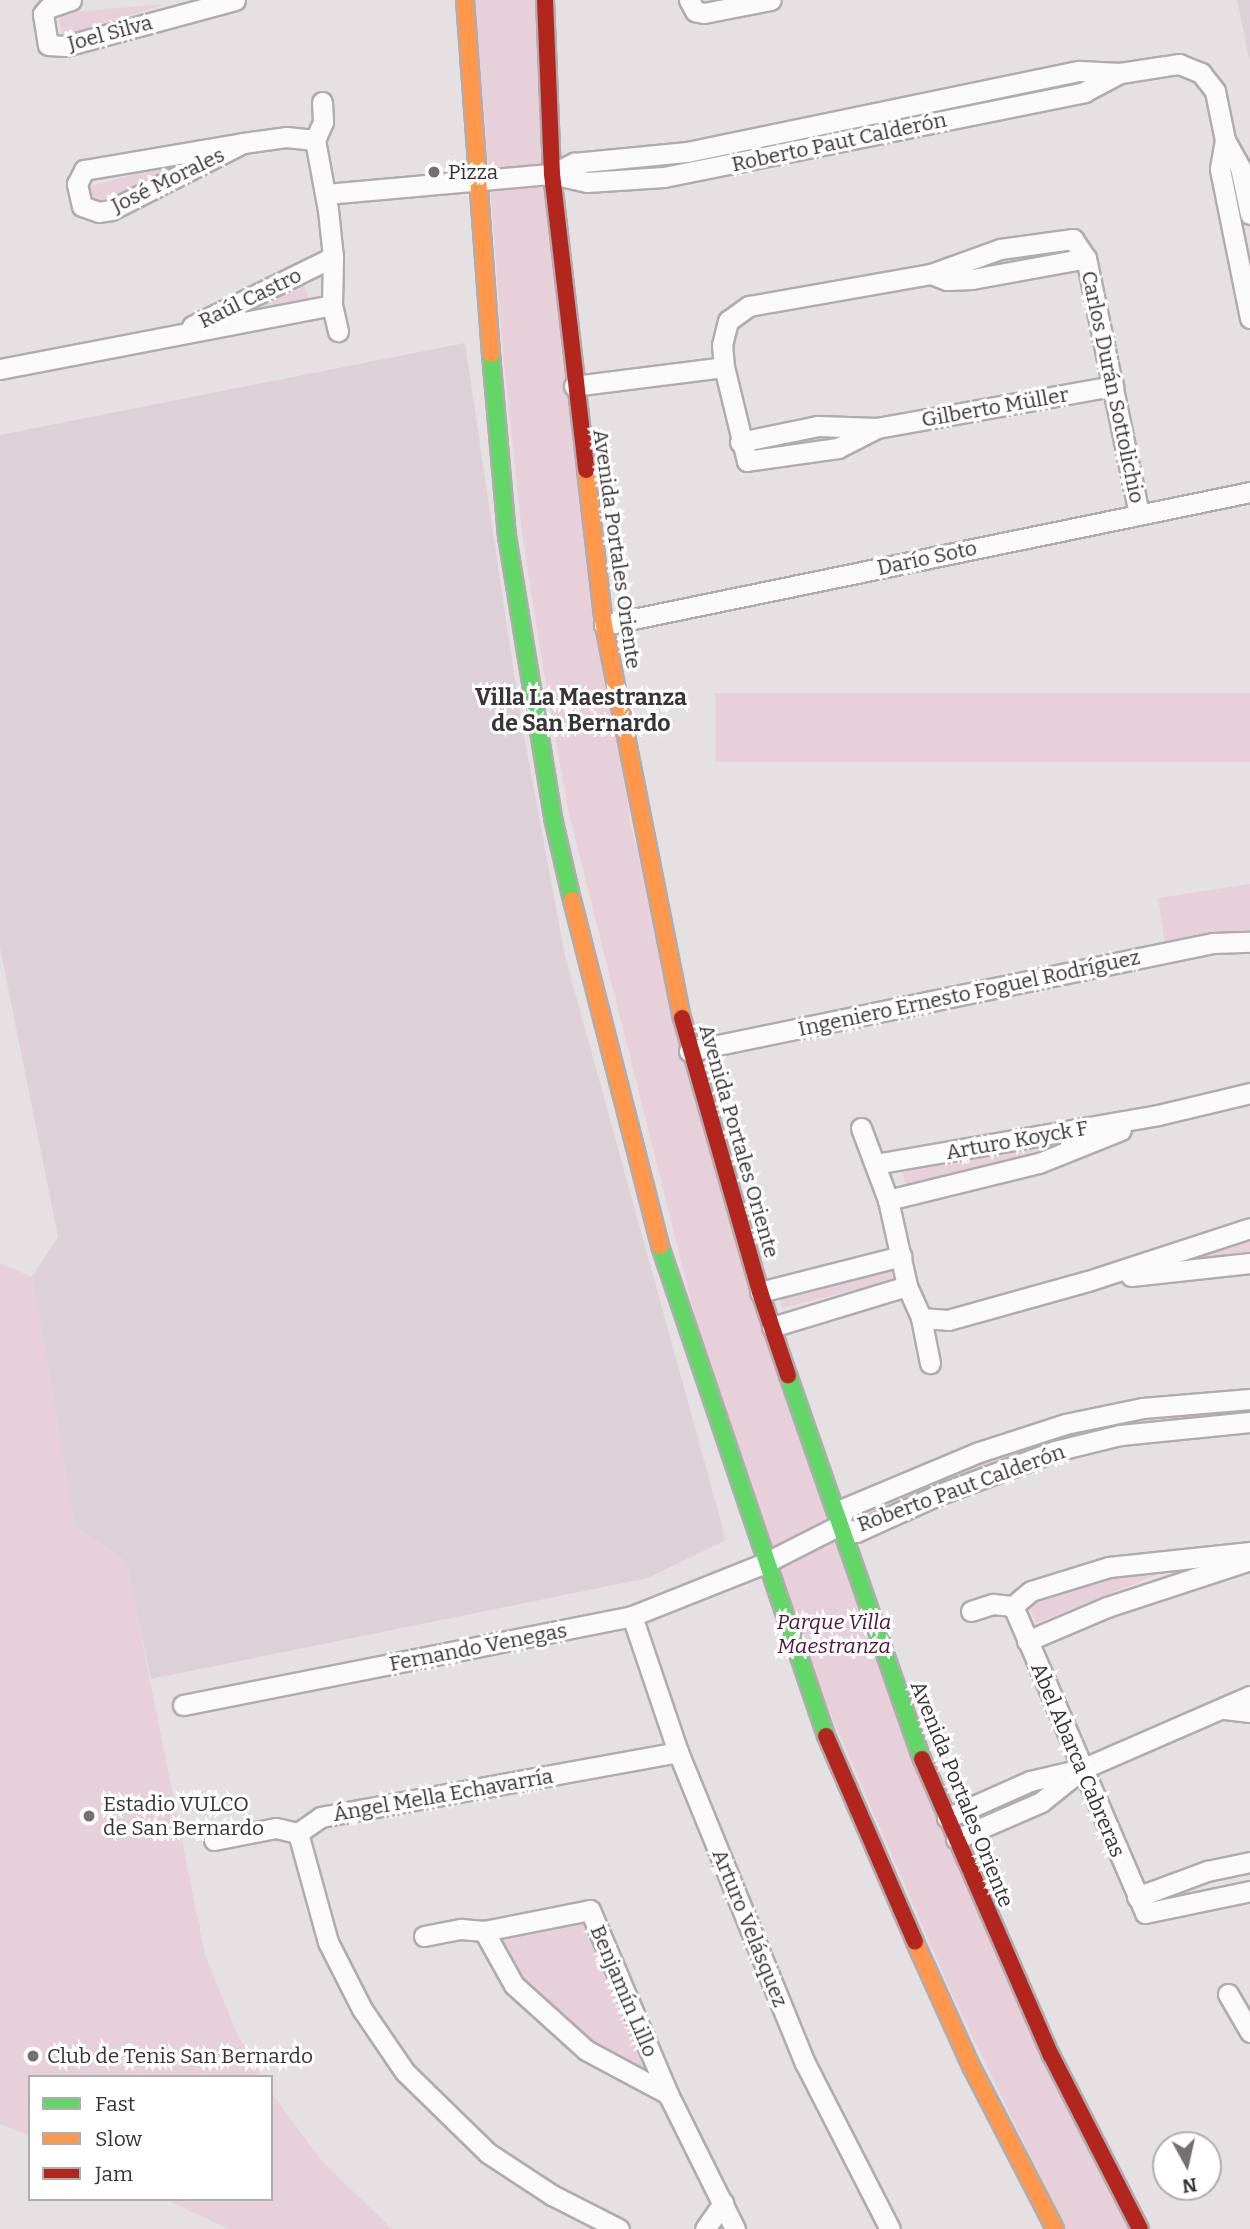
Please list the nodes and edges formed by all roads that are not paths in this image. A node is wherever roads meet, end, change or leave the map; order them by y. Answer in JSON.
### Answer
{"nodes":[{"id":1,"x":71,"y":0,"type":"edge"},
{"id":2,"x":234,"y":0,"type":"edge"},
{"id":3,"x":466,"y":0,"type":"edge"},
{"id":4,"x":545,"y":0,"type":"edge"},
{"id":5,"x":771,"y":0,"type":"edge"},
{"id":6,"x":692,"y":6,"type":"edge"},
{"id":7,"x":322,"y":103,"type":"dead end"},
{"id":8,"x":315,"y":141,"type":"junction"},
{"id":9,"x":1225,"y":141,"type":"junction"},
{"id":10,"x":243,"y":143,"type":"junction"},
{"id":11,"x":552,"y":174,"type":"junction"},
{"id":12,"x":475,"y":183,"type":"junction"},
{"id":13,"x":326,"y":194,"type":"junction"},
{"id":14,"x":1250,"y":214,"type":"edge"},
{"id":15,"x":334,"y":257,"type":"junction"},
{"id":16,"x":1086,"y":258,"type":"junction"},
{"id":17,"x":930,"y":274,"type":"junction"},
{"id":18,"x":332,"y":305,"type":"junction"},
{"id":19,"x":1250,"y":318,"type":"edge"},
{"id":20,"x":338,"y":331,"type":"dead end"},
{"id":21,"x":166,"y":338,"type":"junction"},
{"id":22,"x":724,"y":367,"type":"junction"},
{"id":23,"x":0,"y":369,"type":"edge"},
{"id":24,"x":574,"y":386,"type":"junction"},
{"id":25,"x":1113,"y":386,"type":"junction"},
{"id":26,"x":1250,"y":492,"type":"edge"},
{"id":27,"x":1139,"y":515,"type":"junction"},
{"id":28,"x":604,"y":625,"type":"junction"},
{"id":29,"x":1250,"y":942,"type":"edge"},
{"id":30,"x":688,"y":1051,"type":"junction"},
{"id":31,"x":1250,"y":1093,"type":"edge"},
{"id":32,"x":1158,"y":1115,"type":"junction"},
{"id":33,"x":861,"y":1128,"type":"dead end"},
{"id":34,"x":875,"y":1164,"type":"junction"},
{"id":35,"x":888,"y":1200,"type":"junction"},
{"id":36,"x":1250,"y":1228,"type":"edge"},
{"id":37,"x":901,"y":1256,"type":"junction"},
{"id":38,"x":1250,"y":1263,"type":"edge"},
{"id":39,"x":1088,"y":1281,"type":"junction"},
{"id":40,"x":907,"y":1286,"type":"junction"},
{"id":41,"x":760,"y":1292,"type":"junction"},
{"id":42,"x":922,"y":1318,"type":"junction"},
{"id":43,"x":772,"y":1326,"type":"junction"},
{"id":44,"x":930,"y":1363,"type":"dead end"},
{"id":45,"x":1250,"y":1399,"type":"edge"},
{"id":46,"x":1250,"y":1422,"type":"edge"},
{"id":47,"x":838,"y":1526,"type":"junction"},
{"id":48,"x":1250,"y":1552,"type":"edge"},
{"id":49,"x":1250,"y":1560,"type":"edge"},
{"id":50,"x":765,"y":1563,"type":"junction"},
{"id":51,"x":1013,"y":1606,"type":"junction"},
{"id":52,"x":971,"y":1611,"type":"dead end"},
{"id":53,"x":632,"y":1616,"type":"junction"},
{"id":54,"x":1027,"y":1641,"type":"junction"},
{"id":55,"x":1250,"y":1696,"type":"edge"},
{"id":56,"x":183,"y":1705,"type":"dead end"},
{"id":57,"x":1225,"y":1709,"type":"junction"},
{"id":58,"x":1250,"y":1712,"type":"edge"},
{"id":59,"x":678,"y":1752,"type":"junction"},
{"id":60,"x":1082,"y":1769,"type":"junction"},
{"id":61,"x":947,"y":1818,"type":"junction"},
{"id":62,"x":298,"y":1833,"type":"junction"},
{"id":63,"x":956,"y":1839,"type":"junction"},
{"id":64,"x":214,"y":1840,"type":"dead end"},
{"id":65,"x":1250,"y":1862,"type":"edge"},
{"id":66,"x":1250,"y":1891,"type":"edge"},
{"id":67,"x":1141,"y":1905,"type":"junction"},
{"id":68,"x":484,"y":1931,"type":"junction"},
{"id":69,"x":424,"y":1936,"type":"dead end"},
{"id":70,"x":1228,"y":1994,"type":"dead end"},
{"id":71,"x":1249,"y":2027,"type":"edge"},
{"id":72,"x":668,"y":2094,"type":"junction"},
{"id":73,"x":723,"y":2203,"type":"junction"},
{"id":74,"x":619,"y":2229,"type":"edge"},
{"id":75,"x":705,"y":2229,"type":"edge"},
{"id":76,"x":735,"y":2229,"type":"edge"},
{"id":77,"x":890,"y":2229,"type":"edge"},
{"id":78,"x":1055,"y":2229,"type":"edge"},
{"id":79,"x":1140,"y":2229,"type":"edge"}],
"edges":[{"from":1,"to":2,"type":"street","name":"Joel Silva"},
{"from":3,"to":12,"type":"street"},
{"from":4,"to":11,"type":"street","name":"Avenida Portales Oriente"},
{"from":5,"to":6,"type":"street"},
{"from":7,"to":8,"type":"street"},
{"from":8,"to":10,"type":"street","name":"José Morales"},
{"from":8,"to":13,"type":"street"},
{"from":9,"to":11,"type":"street","name":"Roberto Paut Calderón"},
{"from":9,"to":14,"type":"street","name":"Roberto Paut Calderón"},
{"from":9,"to":19,"type":"street","name":"Roberto Paut Calderón"},
{"from":10,"to":10,"type":"street","name":"José Morales"},
{"from":11,"to":12,"type":"street","name":"Roberto Paut Calderón"},
{"from":11,"to":24,"type":"street","name":"Avenida Portales Oriente"},
{"from":12,"to":13,"type":"street","name":"Roberto Paut Calderón"},
{"from":12,"to":50,"type":"street"},
{"from":13,"to":15,"type":"street"},
{"from":15,"to":18,"type":"street"},
{"from":15,"to":21,"type":"street","name":"Raúl Castro"},
{"from":16,"to":17,"type":"street"},
{"from":16,"to":17,"type":"street"},
{"from":16,"to":25,"type":"street","name":"Carlos Durán Sottolichio"},
{"from":17,"to":22,"type":"street","name":"Gilberto Müller"},
{"from":18,"to":20,"type":"street"},
{"from":18,"to":21,"type":"street","name":"Raúl Castro"},
{"from":21,"to":23,"type":"street","name":"Raúl Castro"},
{"from":22,"to":24,"type":"street"},
{"from":22,"to":25,"type":"street","name":"Gilberto Müller"},
{"from":24,"to":28,"type":"street","name":"Avenida Portales Oriente"},
{"from":25,"to":27,"type":"street","name":"Carlos Durán Sottolichio"},
{"from":26,"to":27,"type":"street","name":"Darío Soto"},
{"from":27,"to":28,"type":"street","name":"Darío Soto"},
{"from":28,"to":30,"type":"street","name":"Avenida Portales Oriente"},
{"from":29,"to":30,"type":"street","name":"Ingeniero Ernesto Foguel Rodríguez"},
{"from":30,"to":41,"type":"street","name":"Avenida Portales Oriente"},
{"from":31,"to":32,"type":"street","name":"Arturo Koyck F"},
{"from":32,"to":34,"type":"street","name":"Arturo Koyck F"},
{"from":32,"to":35,"type":"street","name":"Arturo Koyck F"},
{"from":33,"to":34,"type":"street"},
{"from":34,"to":35,"type":"street"},
{"from":35,"to":37,"type":"street"},
{"from":36,"to":39,"type":"street"},
{"from":37,"to":40,"type":"street"},
{"from":37,"to":41,"type":"street"},
{"from":38,"to":39,"type":"street"},
{"from":39,"to":42,"type":"street"},
{"from":40,"to":42,"type":"street"},
{"from":40,"to":43,"type":"street"},
{"from":41,"to":43,"type":"street","name":"Avenida Portales Oriente"},
{"from":42,"to":44,"type":"street"},
{"from":43,"to":47,"type":"street","name":"Avenida Portales Oriente"},
{"from":45,"to":47,"type":"street","name":"Roberto Paut Calderón"},
{"from":46,"to":47,"type":"street","name":"Roberto Paut Calderón"},
{"from":47,"to":50,"type":"street","name":"Roberto Paut Calderón"},
{"from":47,"to":61,"type":"street","name":"Avenida Portales Oriente"},
{"from":48,"to":51,"type":"street"},
{"from":49,"to":54,"type":"street"},
{"from":50,"to":53,"type":"street","name":"Fernando Venegas"},
{"from":50,"to":78,"type":"street"},
{"from":51,"to":52,"type":"street"},
{"from":51,"to":54,"type":"street","name":"Abel Abarca Cabreras"},
{"from":53,"to":56,"type":"street","name":"Fernando Venegas"},
{"from":53,"to":59,"type":"street","name":"Arturo Velásquez"},
{"from":54,"to":60,"type":"street","name":"Abel Abarca Cabreras"},
{"from":55,"to":57,"type":"street"},
{"from":57,"to":58,"type":"street"},
{"from":57,"to":60,"type":"street"},
{"from":59,"to":62,"type":"street","name":"Ángel Mella Echavarría"},
{"from":59,"to":77,"type":"street","name":"Arturo Velásquez"},
{"from":60,"to":61,"type":"street"},
{"from":60,"to":63,"type":"street"},
{"from":60,"to":67,"type":"street","name":"Abel Abarca Cabreras"},
{"from":61,"to":63,"type":"street","name":"Avenida Portales Oriente"},
{"from":62,"to":64,"type":"street"},
{"from":62,"to":74,"type":"street"},
{"from":63,"to":79,"type":"street","name":"Avenida Portales Oriente"},
{"from":65,"to":67,"type":"street"},
{"from":66,"to":67,"type":"street"},
{"from":68,"to":69,"type":"street","name":"Benjamín Lillo"},
{"from":68,"to":72,"type":"street","name":"Benjamín Lillo"},
{"from":68,"to":72,"type":"street","name":"Benjamín Lillo"},
{"from":70,"to":71,"type":"street"},
{"from":72,"to":73,"type":"street","name":"Benjamín Lillo"},
{"from":73,"to":75,"type":"street"},
{"from":73,"to":76,"type":"street","name":"Benjamín Lillo"}]}
